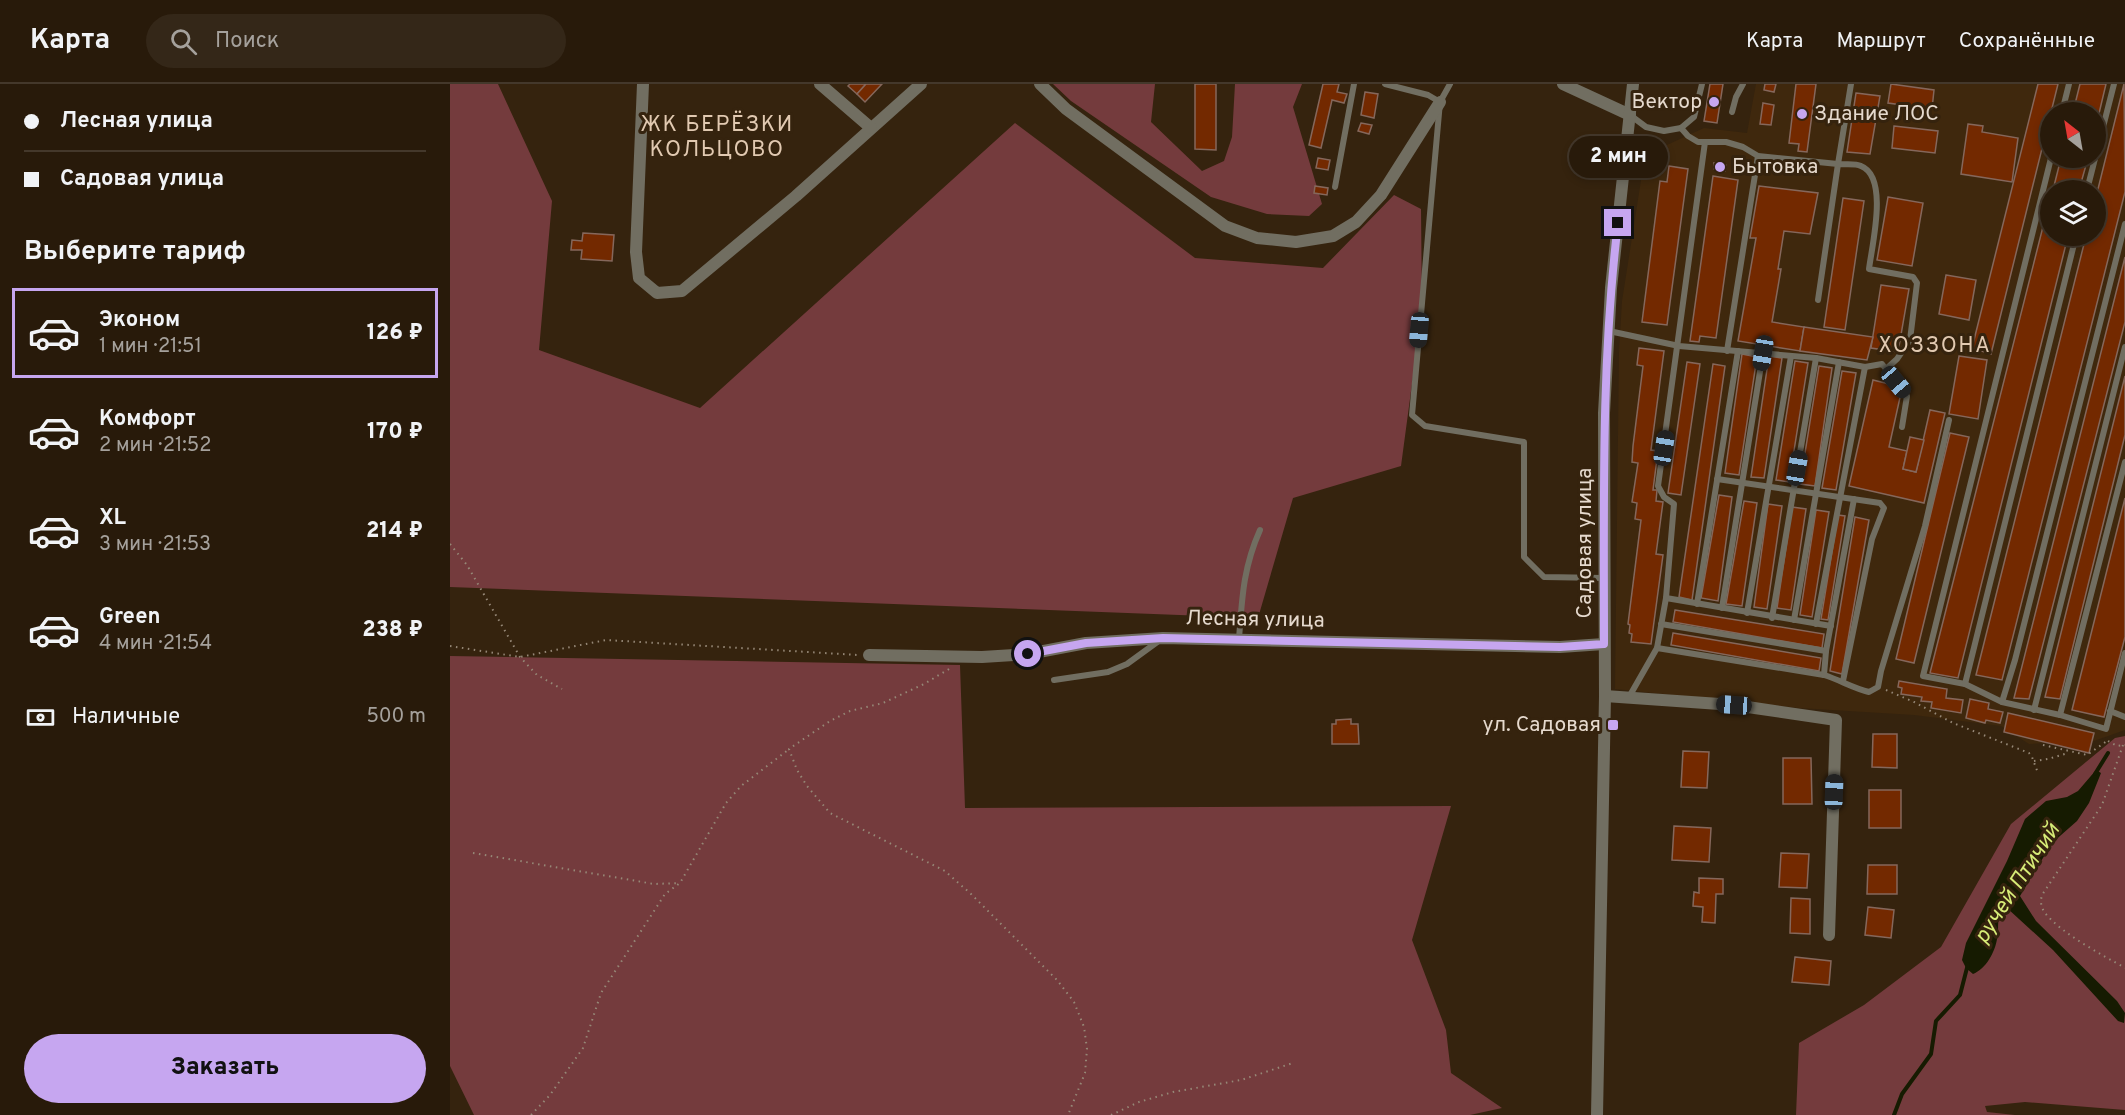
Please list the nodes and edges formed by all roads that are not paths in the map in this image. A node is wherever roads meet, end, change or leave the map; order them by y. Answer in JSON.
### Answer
{"nodes":[{"id":1,"x":643,"y":84,"type":"edge"},
{"id":2,"x":820,"y":84,"type":"edge"},
{"id":3,"x":921,"y":84,"type":"edge"},
{"id":4,"x":1040,"y":84,"type":"edge"},
{"id":5,"x":1354,"y":84,"type":"edge"},
{"id":6,"x":1385,"y":84,"type":"edge"},
{"id":7,"x":1450,"y":84,"type":"edge"},
{"id":8,"x":1563,"y":84,"type":"edge"},
{"id":9,"x":1633,"y":84,"type":"edge"},
{"id":10,"x":1702,"y":84,"type":"edge"},
{"id":11,"x":1743,"y":84,"type":"edge"},
{"id":12,"x":1851,"y":84,"type":"edge"},
{"id":13,"x":2069,"y":84,"type":"edge"},
{"id":14,"x":2114,"y":84,"type":"edge"},
{"id":15,"x":1440,"y":102,"type":"junction"},
{"id":16,"x":2064,"y":102,"type":"edge"},
{"id":17,"x":1732,"y":112,"type":"dead end"},
{"id":18,"x":1630,"y":116,"type":"junction"},
{"id":19,"x":871,"y":128,"type":"junction"},
{"id":20,"x":1681,"y":128,"type":"junction"},
{"id":21,"x":1705,"y":142,"type":"junction"},
{"id":22,"x":1758,"y":156,"type":"junction"},
{"id":23,"x":1838,"y":164,"type":"junction"},
{"id":24,"x":2049,"y":168,"type":"edge"},
{"id":25,"x":2090,"y":180,"type":"edge"},
{"id":26,"x":1335,"y":187,"type":"dead end"},
{"id":27,"x":2125,"y":224,"type":"edge"},
{"id":28,"x":2074,"y":246,"type":"edge"},
{"id":29,"x":1818,"y":300,"type":"dead end"},
{"id":30,"x":1609,"y":331,"type":"junction"},
{"id":31,"x":1679,"y":346,"type":"junction"},
{"id":32,"x":2125,"y":347,"type":"edge"},
{"id":33,"x":1727,"y":351,"type":"junction"},
{"id":34,"x":1738,"y":351,"type":"junction"},
{"id":35,"x":1763,"y":353,"type":"junction"},
{"id":36,"x":1791,"y":356,"type":"junction"},
{"id":37,"x":1816,"y":358,"type":"junction"},
{"id":38,"x":1839,"y":362,"type":"junction"},
{"id":39,"x":1865,"y":367,"type":"junction"},
{"id":40,"x":1886,"y":369,"type":"junction"},
{"id":41,"x":1949,"y":420,"type":"dead end"},
{"id":42,"x":1902,"y":427,"type":"dead end"},
{"id":43,"x":2125,"y":462,"type":"edge"},
{"id":44,"x":1717,"y":479,"type":"junction"},
{"id":45,"x":1743,"y":483,"type":"junction"},
{"id":46,"x":1768,"y":487,"type":"junction"},
{"id":47,"x":1793,"y":490,"type":"junction"},
{"id":48,"x":1816,"y":494,"type":"junction"},
{"id":49,"x":1839,"y":498,"type":"junction"},
{"id":50,"x":1854,"y":499,"type":"junction"},
{"id":51,"x":1260,"y":530,"type":"dead end"},
{"id":52,"x":1604,"y":578,"type":"junction"},
{"id":53,"x":1666,"y":598,"type":"junction"},
{"id":54,"x":1696,"y":604,"type":"junction"},
{"id":55,"x":1722,"y":608,"type":"junction"},
{"id":56,"x":1747,"y":613,"type":"junction"},
{"id":57,"x":1772,"y":618,"type":"junction"},
{"id":58,"x":1794,"y":620,"type":"junction"},
{"id":59,"x":1662,"y":624,"type":"junction"},
{"id":60,"x":1816,"y":624,"type":"junction"},
{"id":61,"x":1831,"y":626,"type":"junction"},
{"id":62,"x":1163,"y":638,"type":"junction"},
{"id":63,"x":1239,"y":639,"type":"junction"},
{"id":64,"x":1604,"y":644,"type":"junction"},
{"id":65,"x":1657,"y":648,"type":"junction"},
{"id":66,"x":1826,"y":651,"type":"junction"},
{"id":67,"x":2125,"y":653,"type":"edge"},
{"id":68,"x":869,"y":655,"type":"road end"},
{"id":69,"x":1824,"y":675,"type":"junction"},
{"id":70,"x":1054,"y":680,"type":"dead end"},
{"id":71,"x":1843,"y":681,"type":"junction"},
{"id":72,"x":1965,"y":684,"type":"junction"},
{"id":73,"x":1605,"y":696,"type":"junction"},
{"id":74,"x":1628,"y":698,"type":"junction"},
{"id":75,"x":2002,"y":702,"type":"junction"},
{"id":76,"x":2034,"y":710,"type":"junction"},
{"id":77,"x":2110,"y":711,"type":"junction"},
{"id":78,"x":2060,"y":715,"type":"junction"},
{"id":79,"x":2125,"y":717,"type":"edge"},
{"id":80,"x":1829,"y":935,"type":"dead end"},
{"id":81,"x":1598,"y":1115,"type":"edge"}],
"edges":[{"from":1,"to":19,"type":"street"},
{"from":2,"to":19,"type":"street"},
{"from":3,"to":19,"type":"street"},
{"from":4,"to":15,"type":"street"},
{"from":5,"to":26,"type":"lane"},
{"from":6,"to":15,"type":"lane"},
{"from":7,"to":15,"type":"lane"},
{"from":8,"to":18,"type":"street"},
{"from":9,"to":18,"type":"street","name":"Садовая улица"},
{"from":10,"to":20,"type":"lane"},
{"from":11,"to":17,"type":"lane"},
{"from":12,"to":23,"type":"lane"},
{"from":13,"to":16,"type":"lane"},
{"from":14,"to":25,"type":"lane"},
{"from":15,"to":52,"type":"lane"},
{"from":18,"to":20,"type":"lane"},
{"from":18,"to":30,"type":"street","name":"Садовая улица"},
{"from":20,"to":21,"type":"lane"},
{"from":21,"to":22,"type":"lane"},
{"from":21,"to":31,"type":"lane"},
{"from":22,"to":23,"type":"lane"},
{"from":22,"to":33,"type":"lane"},
{"from":23,"to":29,"type":"lane"},
{"from":23,"to":40,"type":"lane"},
{"from":24,"to":72,"type":"lane"},
{"from":27,"to":75,"type":"lane"},
{"from":28,"to":72,"type":"lane"},
{"from":30,"to":31,"type":"lane"},
{"from":30,"to":52,"type":"street","name":"Садовая улица"},
{"from":31,"to":33,"type":"lane"},
{"from":31,"to":53,"type":"lane"},
{"from":32,"to":76,"type":"lane"},
{"from":33,"to":34,"type":"lane"},
{"from":34,"to":35,"type":"lane"},
{"from":34,"to":44,"type":"lane"},
{"from":35,"to":36,"type":"lane"},
{"from":35,"to":45,"type":"lane"},
{"from":36,"to":37,"type":"lane"},
{"from":36,"to":46,"type":"lane"},
{"from":37,"to":38,"type":"lane"},
{"from":37,"to":47,"type":"lane"},
{"from":38,"to":39,"type":"lane"},
{"from":38,"to":48,"type":"lane"},
{"from":39,"to":40,"type":"lane"},
{"from":39,"to":49,"type":"lane"},
{"from":40,"to":42,"type":"lane"},
{"from":41,"to":71,"type":"lane"},
{"from":43,"to":78,"type":"lane"},
{"from":44,"to":45,"type":"lane"},
{"from":44,"to":54,"type":"lane"},
{"from":45,"to":46,"type":"lane"},
{"from":45,"to":55,"type":"lane"},
{"from":46,"to":47,"type":"lane"},
{"from":46,"to":56,"type":"lane"},
{"from":47,"to":48,"type":"lane"},
{"from":47,"to":57,"type":"lane"},
{"from":48,"to":49,"type":"lane"},
{"from":48,"to":58,"type":"lane"},
{"from":49,"to":50,"type":"lane"},
{"from":49,"to":60,"type":"lane"},
{"from":50,"to":61,"type":"lane"},
{"from":50,"to":71,"type":"lane"},
{"from":51,"to":63,"type":"lane"},
{"from":52,"to":64,"type":"street","name":"Садовая улица"},
{"from":53,"to":54,"type":"lane"},
{"from":53,"to":59,"type":"lane"},
{"from":54,"to":55,"type":"lane"},
{"from":55,"to":56,"type":"lane"},
{"from":56,"to":57,"type":"lane"},
{"from":57,"to":58,"type":"lane"},
{"from":58,"to":60,"type":"lane"},
{"from":59,"to":65,"type":"lane"},
{"from":59,"to":66,"type":"lane"},
{"from":60,"to":61,"type":"lane"},
{"from":61,"to":66,"type":"lane"},
{"from":62,"to":63,"type":"street","name":"Лесная улица"},
{"from":62,"to":68,"type":"street","name":"Лесная улица"},
{"from":62,"to":70,"type":"lane"},
{"from":63,"to":64,"type":"street","name":"Лесная улица"},
{"from":64,"to":73,"type":"street","name":"Садовая улица"},
{"from":65,"to":69,"type":"lane"},
{"from":65,"to":74,"type":"lane"},
{"from":66,"to":69,"type":"lane"},
{"from":67,"to":77,"type":"lane"},
{"from":69,"to":71,"type":"lane"},
{"from":72,"to":75,"type":"lane"},
{"from":73,"to":74,"type":"street"},
{"from":73,"to":81,"type":"street","name":"Садовая улица"},
{"from":74,"to":80,"type":"street"},
{"from":75,"to":76,"type":"lane"},
{"from":76,"to":78,"type":"lane"},
{"from":77,"to":78,"type":"lane"},
{"from":77,"to":79,"type":"lane"}]}
